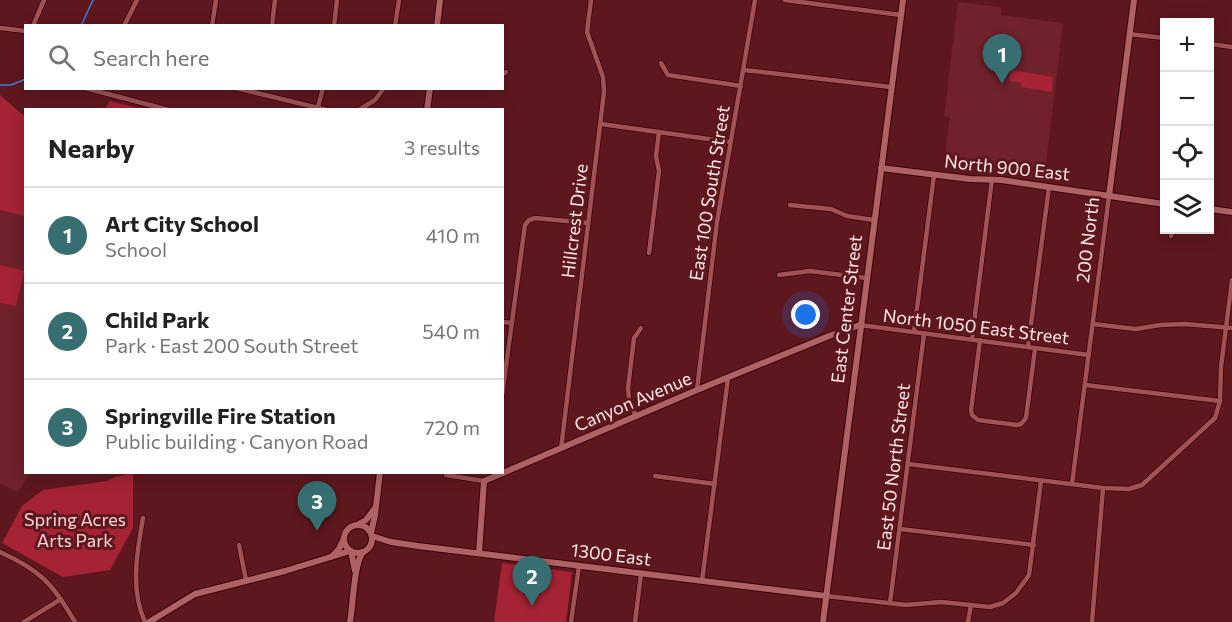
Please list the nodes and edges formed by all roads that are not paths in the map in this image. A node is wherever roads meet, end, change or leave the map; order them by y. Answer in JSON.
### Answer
{"nodes":[{"id":1,"x":44,"y":0,"type":"edge"},
{"id":2,"x":137,"y":0,"type":"edge"},
{"id":3,"x":216,"y":0,"type":"edge"},
{"id":4,"x":275,"y":0,"type":"edge"},
{"id":5,"x":337,"y":0,"type":"edge"},
{"id":6,"x":399,"y":0,"type":"edge"},
{"id":7,"x":440,"y":0,"type":"edge"},
{"id":8,"x":591,"y":0,"type":"edge"},
{"id":9,"x":754,"y":0,"type":"edge"},
{"id":10,"x":785,"y":0,"type":"edge"},
{"id":11,"x":903,"y":0,"type":"edge"},
{"id":12,"x":1134,"y":0,"type":"edge"},
{"id":13,"x":901,"y":15,"type":"junction"},
{"id":14,"x":34,"y":24,"type":"edge"},
{"id":15,"x":125,"y":24,"type":"edge"},
{"id":16,"x":212,"y":24,"type":"edge"},
{"id":17,"x":272,"y":24,"type":"edge"},
{"id":18,"x":334,"y":24,"type":"edge"},
{"id":19,"x":395,"y":24,"type":"edge"},
{"id":20,"x":437,"y":24,"type":"edge"},
{"id":21,"x":0,"y":28,"type":"edge"},
{"id":22,"x":24,"y":31,"type":"edge"},
{"id":23,"x":1129,"y":34,"type":"junction"},
{"id":24,"x":1160,"y":38,"type":"edge"},
{"id":25,"x":1214,"y":45,"type":"edge"},
{"id":26,"x":1232,"y":47,"type":"edge"},
{"id":27,"x":661,"y":63,"type":"dead end"},
{"id":28,"x":744,"y":70,"type":"junction"},
{"id":29,"x":741,"y":86,"type":"junction"},
{"id":30,"x":891,"y":87,"type":"junction"},
{"id":31,"x":93,"y":90,"type":"edge"},
{"id":32,"x":322,"y":90,"type":"edge"},
{"id":33,"x":382,"y":90,"type":"edge"},
{"id":34,"x":430,"y":90,"type":"edge"},
{"id":35,"x":260,"y":91,"type":"edge"},
{"id":36,"x":318,"y":107,"type":"junction"},
{"id":37,"x":161,"y":108,"type":"edge"},
{"id":38,"x":321,"y":108,"type":"edge"},
{"id":39,"x":362,"y":108,"type":"edge"},
{"id":40,"x":427,"y":108,"type":"edge"},
{"id":41,"x":601,"y":124,"type":"junction"},
{"id":42,"x":659,"y":132,"type":"junction"},
{"id":43,"x":730,"y":142,"type":"junction"},
{"id":44,"x":881,"y":168,"type":"junction"},
{"id":45,"x":934,"y":175,"type":"junction"},
{"id":46,"x":992,"y":179,"type":"junction"},
{"id":47,"x":1050,"y":187,"type":"junction"},
{"id":48,"x":1109,"y":196,"type":"junction"},
{"id":49,"x":1160,"y":203,"type":"edge"},
{"id":50,"x":790,"y":206,"type":"dead end"},
{"id":51,"x":1214,"y":210,"type":"edge"},
{"id":52,"x":1232,"y":212,"type":"edge"},
{"id":53,"x":874,"y":220,"type":"junction"},
{"id":54,"x":588,"y":224,"type":"junction"},
{"id":55,"x":649,"y":253,"type":"dead end"},
{"id":56,"x":779,"y":275,"type":"dead end"},
{"id":57,"x":866,"y":278,"type":"junction"},
{"id":58,"x":1232,"y":280,"type":"edge"},
{"id":59,"x":504,"y":322,"type":"edge"},
{"id":60,"x":512,"y":323,"type":"junction"},
{"id":61,"x":1093,"y":324,"type":"junction"},
{"id":62,"x":860,"y":325,"type":"junction"},
{"id":63,"x":1229,"y":327,"type":"edge"},
{"id":64,"x":641,"y":328,"type":"dead end"},
{"id":65,"x":914,"y":332,"type":"junction"},
{"id":66,"x":924,"y":333,"type":"junction"},
{"id":67,"x":972,"y":339,"type":"junction"},
{"id":68,"x":980,"y":340,"type":"junction"},
{"id":69,"x":1028,"y":347,"type":"junction"},
{"id":70,"x":1035,"y":349,"type":"junction"},
{"id":71,"x":1089,"y":355,"type":"junction"},
{"id":72,"x":728,"y":378,"type":"junction"},
{"id":73,"x":504,"y":381,"type":"edge"},
{"id":74,"x":1085,"y":385,"type":"junction"},
{"id":75,"x":697,"y":390,"type":"junction"},
{"id":76,"x":1220,"y":401,"type":"junction"},
{"id":77,"x":636,"y":417,"type":"junction"},
{"id":78,"x":561,"y":449,"type":"junction"},
{"id":79,"x":908,"y":464,"type":"junction"},
{"id":80,"x":504,"y":473,"type":"edge"},
{"id":81,"x":380,"y":474,"type":"edge"},
{"id":82,"x":446,"y":474,"type":"edge"},
{"id":83,"x":503,"y":474,"type":"edge"},
{"id":84,"x":655,"y":476,"type":"dead end"},
{"id":85,"x":1041,"y":481,"type":"junction"},
{"id":86,"x":484,"y":482,"type":"junction"},
{"id":87,"x":715,"y":484,"type":"junction"},
{"id":88,"x":1072,"y":484,"type":"junction"},
{"id":89,"x":1103,"y":488,"type":"junction"},
{"id":90,"x":375,"y":507,"type":"junction"},
{"id":91,"x":143,"y":518,"type":"dead end"},
{"id":92,"x":357,"y":525,"type":"junction"},
{"id":93,"x":900,"y":529,"type":"junction"},
{"id":94,"x":371,"y":534,"type":"junction"},
{"id":95,"x":344,"y":538,"type":"junction"},
{"id":96,"x":391,"y":542,"type":"junction"},
{"id":97,"x":239,"y":545,"type":"dead end"},
{"id":98,"x":1034,"y":545,"type":"junction"},
{"id":99,"x":351,"y":551,"type":"junction"},
{"id":100,"x":364,"y":551,"type":"junction"},
{"id":101,"x":0,"y":552,"type":"edge"},
{"id":102,"x":479,"y":552,"type":"junction"},
{"id":103,"x":332,"y":557,"type":"junction"},
{"id":104,"x":353,"y":566,"type":"junction"},
{"id":105,"x":579,"y":566,"type":"junction"},
{"id":106,"x":641,"y":574,"type":"junction"},
{"id":107,"x":356,"y":575,"type":"junction"},
{"id":108,"x":246,"y":580,"type":"junction"},
{"id":109,"x":702,"y":581,"type":"junction"},
{"id":110,"x":826,"y":596,"type":"junction"},
{"id":111,"x":61,"y":599,"type":"junction"},
{"id":112,"x":890,"y":603,"type":"junction"},
{"id":113,"x":970,"y":605,"type":"junction"},
{"id":114,"x":24,"y":622,"type":"edge"},
{"id":115,"x":75,"y":622,"type":"edge"},
{"id":116,"x":147,"y":622,"type":"edge"},
{"id":117,"x":350,"y":622,"type":"edge"},
{"id":118,"x":571,"y":622,"type":"edge"},
{"id":119,"x":635,"y":622,"type":"edge"},
{"id":120,"x":823,"y":622,"type":"edge"},
{"id":121,"x":968,"y":622,"type":"edge"},
{"id":122,"x":1092,"y":622,"type":"edge"}],
"edges":[{"from":1,"to":14,"type":"street"},
{"from":2,"to":15,"type":"street"},
{"from":3,"to":16,"type":"street"},
{"from":4,"to":17,"type":"street"},
{"from":5,"to":18,"type":"street"},
{"from":6,"to":19,"type":"street"},
{"from":7,"to":20,"type":"street"},
{"from":8,"to":41,"type":"street","name":"Hillcrest Drive"},
{"from":9,"to":28,"type":"street","name":"East 100 South Street"},
{"from":10,"to":13,"type":"street"},
{"from":11,"to":13,"type":"street","name":"East Center Street"},
{"from":12,"to":23,"type":"street","name":"200 North"},
{"from":13,"to":30,"type":"street","name":"East Center Street"},
{"from":21,"to":22,"type":"street"},
{"from":23,"to":24,"type":"street"},
{"from":23,"to":48,"type":"street","name":"200 North"},
{"from":25,"to":26,"type":"street"},
{"from":27,"to":29,"type":"street"},
{"from":28,"to":29,"type":"street","name":"East 100 South Street"},
{"from":28,"to":30,"type":"street"},
{"from":29,"to":43,"type":"street","name":"East 100 South Street"},
{"from":30,"to":44,"type":"street","name":"East Center Street"},
{"from":31,"to":37,"type":"street"},
{"from":32,"to":36,"type":"street"},
{"from":33,"to":39,"type":"street"},
{"from":34,"to":40,"type":"street"},
{"from":35,"to":36,"type":"street"},
{"from":36,"to":38,"type":"street"},
{"from":41,"to":42,"type":"street"},
{"from":41,"to":54,"type":"street","name":"Hillcrest Drive"},
{"from":42,"to":43,"type":"street"},
{"from":42,"to":55,"type":"street"},
{"from":43,"to":75,"type":"street","name":"East 100 South Street"},
{"from":44,"to":45,"type":"street","name":"North 900 East"},
{"from":44,"to":53,"type":"street","name":"East Center Street"},
{"from":45,"to":46,"type":"street","name":"North 900 East"},
{"from":45,"to":65,"type":"street"},
{"from":46,"to":47,"type":"street","name":"North 900 East"},
{"from":46,"to":67,"type":"street"},
{"from":47,"to":48,"type":"street","name":"North 900 East"},
{"from":47,"to":69,"type":"street"},
{"from":48,"to":49,"type":"street","name":"North 900 East"},
{"from":48,"to":61,"type":"street","name":"200 North"},
{"from":50,"to":53,"type":"street"},
{"from":51,"to":52,"type":"street"},
{"from":53,"to":57,"type":"street","name":"East Center Street"},
{"from":54,"to":60,"type":"street"},
{"from":54,"to":78,"type":"street","name":"Hillcrest Drive"},
{"from":56,"to":57,"type":"street"},
{"from":57,"to":62,"type":"street","name":"East Center Street"},
{"from":58,"to":63,"type":"street"},
{"from":59,"to":60,"type":"street"},
{"from":60,"to":73,"type":"street"},
{"from":61,"to":63,"type":"street"},
{"from":61,"to":71,"type":"street","name":"200 North"},
{"from":62,"to":65,"type":"street","name":"North 1050 East Street"},
{"from":62,"to":72,"type":"street","name":"Canyon Avenue"},
{"from":62,"to":110,"type":"street","name":"East Center Street"},
{"from":63,"to":76,"type":"street"},
{"from":64,"to":77,"type":"street"},
{"from":65,"to":66,"type":"street","name":"North 1050 East Street"},
{"from":66,"to":67,"type":"street","name":"North 1050 East Street"},
{"from":66,"to":79,"type":"street","name":"East 50 North Street"},
{"from":67,"to":68,"type":"street","name":"North 1050 East Street"},
{"from":68,"to":69,"type":"street","name":"North 1050 East Street"},
{"from":68,"to":70,"type":"street"},
{"from":69,"to":70,"type":"street","name":"North 1050 East Street"},
{"from":70,"to":71,"type":"street","name":"North 1050 East Street"},
{"from":71,"to":74,"type":"street","name":"200 North"},
{"from":72,"to":75,"type":"street","name":"Canyon Avenue"},
{"from":72,"to":87,"type":"street"},
{"from":74,"to":76,"type":"street"},
{"from":74,"to":88,"type":"street","name":"200 North"},
{"from":75,"to":77,"type":"street","name":"Canyon Avenue"},
{"from":76,"to":89,"type":"street"},
{"from":77,"to":78,"type":"street","name":"Canyon Avenue"},
{"from":78,"to":80,"type":"street","name":"Canyon Avenue"},
{"from":79,"to":85,"type":"street"},
{"from":79,"to":93,"type":"street","name":"East 50 North Street"},
{"from":81,"to":90,"type":"street"},
{"from":82,"to":86,"type":"street"},
{"from":83,"to":86,"type":"street","name":"Canyon Avenue"},
{"from":84,"to":87,"type":"street"},
{"from":85,"to":88,"type":"street"},
{"from":85,"to":98,"type":"street"},
{"from":86,"to":102,"type":"street"},
{"from":87,"to":109,"type":"street"},
{"from":88,"to":89,"type":"street"},
{"from":89,"to":122,"type":"street"},
{"from":90,"to":92,"type":"street"},
{"from":90,"to":94,"type":"street"},
{"from":91,"to":116,"type":"street"},
{"from":92,"to":94,"type":"street"},
{"from":92,"to":95,"type":"street"},
{"from":93,"to":98,"type":"street"},
{"from":93,"to":112,"type":"street","name":"East 50 North Street"},
{"from":94,"to":96,"type":"street","name":"1300 East"},
{"from":94,"to":100,"type":"street"},
{"from":95,"to":99,"type":"street"},
{"from":95,"to":103,"type":"street"},
{"from":96,"to":100,"type":"street","name":"1300 East"},
{"from":96,"to":102,"type":"street","name":"1300 East"},
{"from":97,"to":108,"type":"street"},
{"from":98,"to":113,"type":"street"},
{"from":99,"to":100,"type":"street"},
{"from":99,"to":103,"type":"street"},
{"from":99,"to":104,"type":"street"},
{"from":100,"to":107,"type":"street"},
{"from":101,"to":111,"type":"street"},
{"from":102,"to":105,"type":"street","name":"1300 East"},
{"from":103,"to":104,"type":"street"},
{"from":103,"to":108,"type":"street"},
{"from":104,"to":107,"type":"street"},
{"from":105,"to":106,"type":"street","name":"1300 East"},
{"from":105,"to":118,"type":"street"},
{"from":106,"to":109,"type":"street","name":"1300 East"},
{"from":106,"to":119,"type":"street"},
{"from":107,"to":117,"type":"street"},
{"from":108,"to":116,"type":"street"},
{"from":109,"to":110,"type":"street","name":"1300 East"},
{"from":110,"to":112,"type":"street"},
{"from":110,"to":120,"type":"street","name":"East Center Street"},
{"from":111,"to":114,"type":"street"},
{"from":111,"to":115,"type":"street"},
{"from":112,"to":113,"type":"street"},
{"from":113,"to":121,"type":"street"}]}
